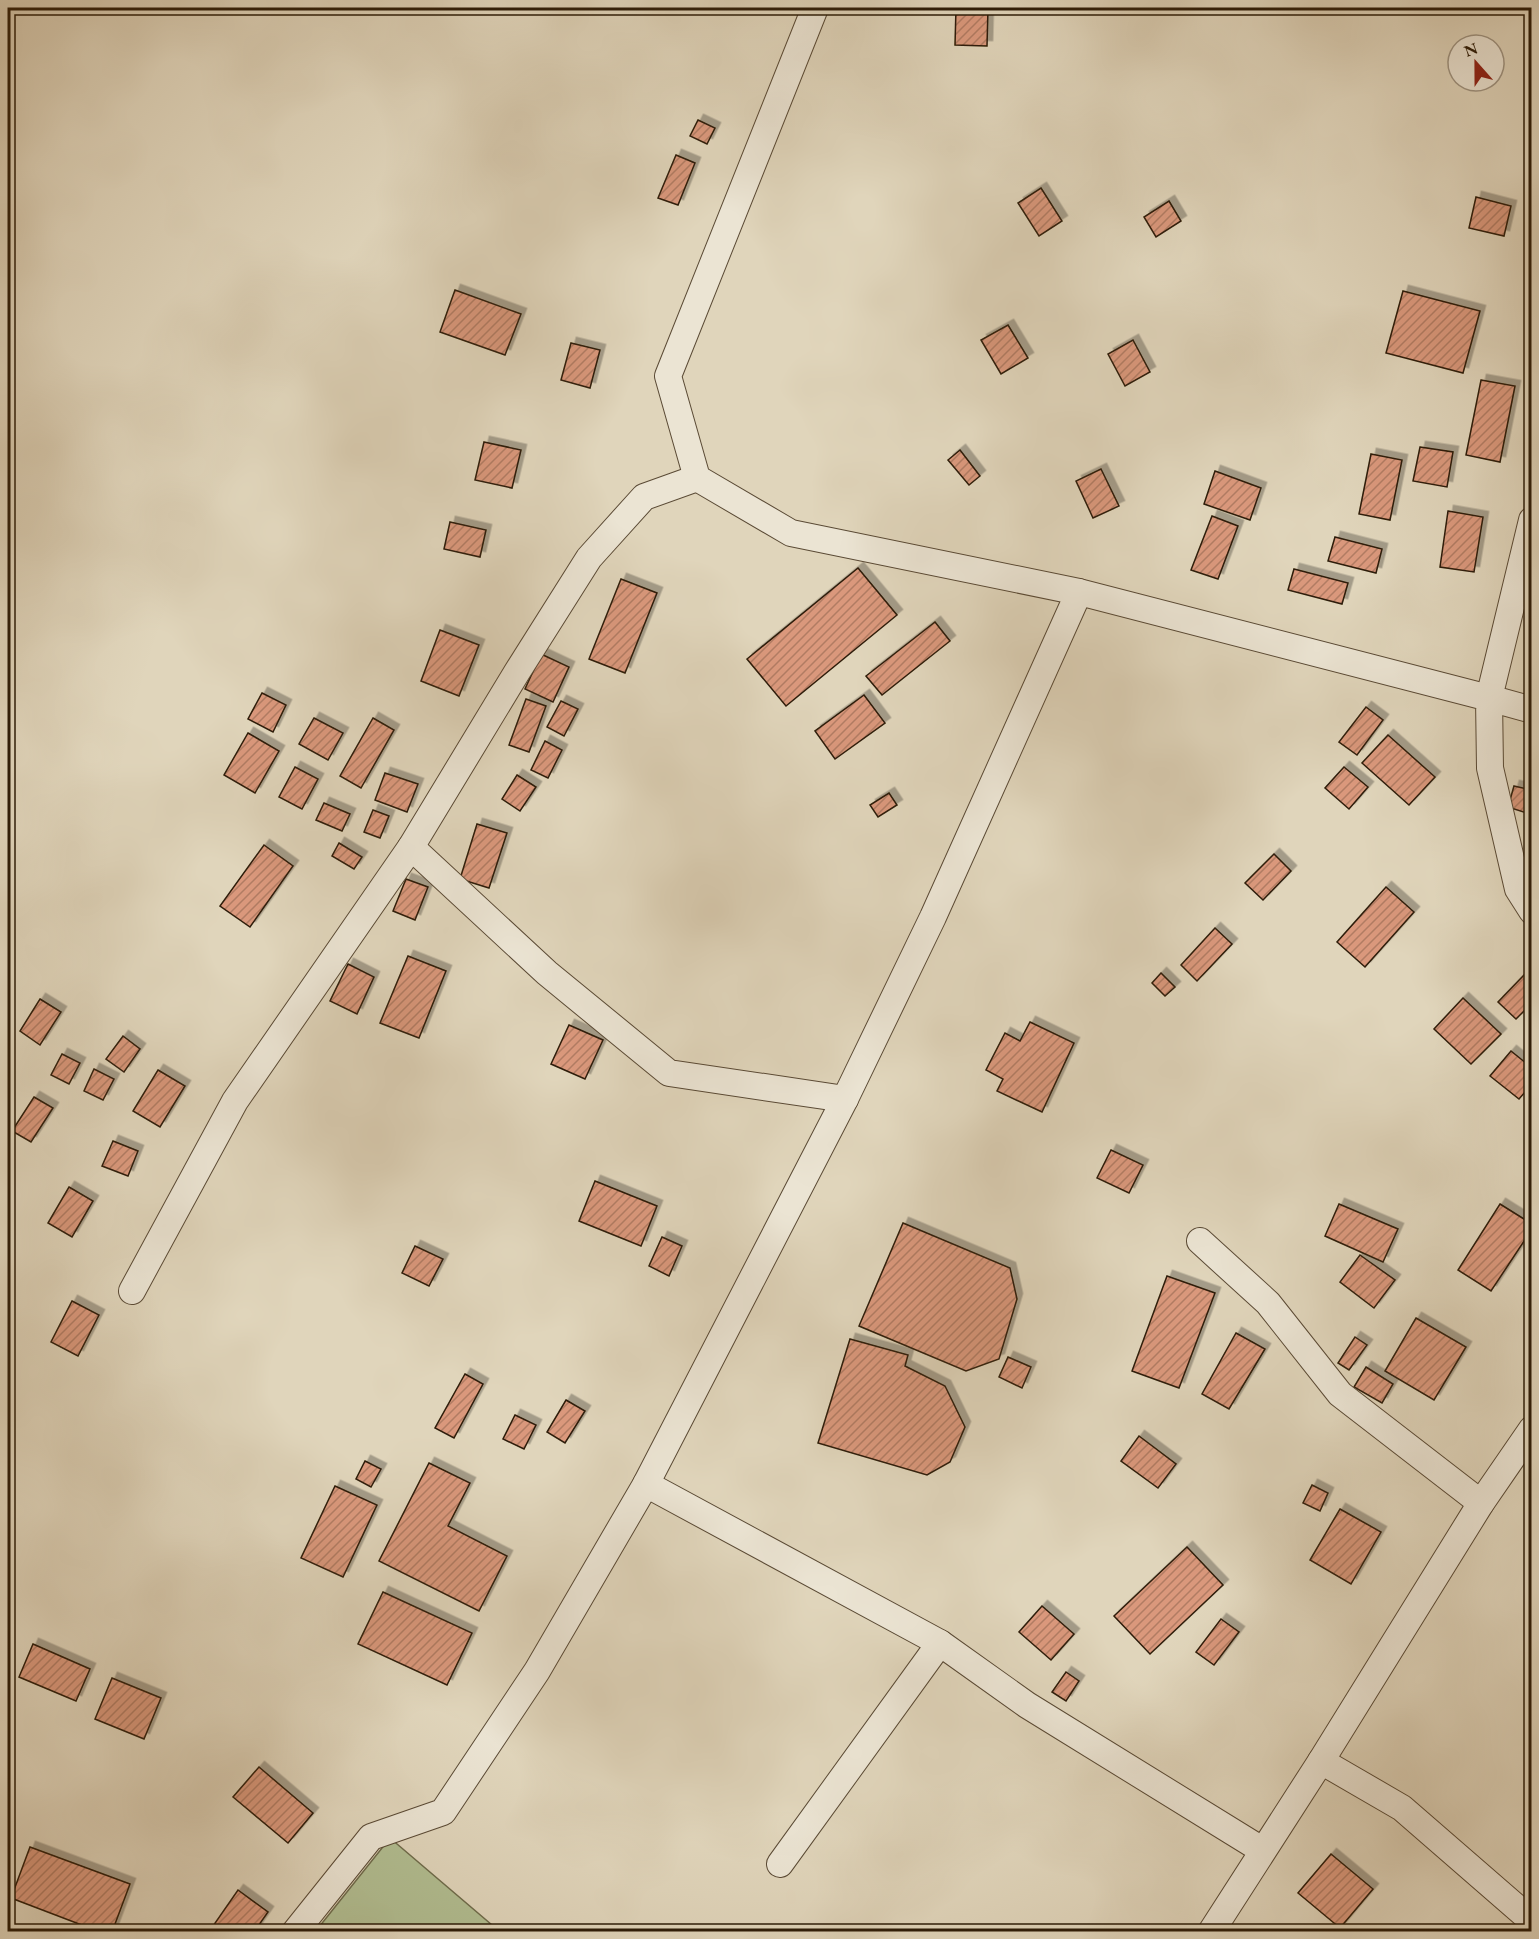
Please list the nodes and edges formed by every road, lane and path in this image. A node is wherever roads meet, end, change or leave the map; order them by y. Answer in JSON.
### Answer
{"nodes":[{"id":1,"x":815,"y":8,"type":"edge"},
{"id":2,"x":698,"y":478,"type":"junction"},
{"id":3,"x":1532,"y":520,"type":"edge"},
{"id":4,"x":1078,"y":592,"type":"junction"},
{"id":5,"x":1489,"y":698,"type":"junction"},
{"id":6,"x":1532,"y":710,"type":"edge"},
{"id":7,"x":411,"y":847,"type":"junction"},
{"id":8,"x":1532,"y":911,"type":"edge"},
{"id":9,"x":845,"y":1099,"type":"junction"},
{"id":10,"x":1200,"y":1241,"type":"dead end"},
{"id":11,"x":132,"y":1291,"type":"dead end"},
{"id":12,"x":1532,"y":1429,"type":"edge"},
{"id":13,"x":646,"y":1484,"type":"junction"},
{"id":14,"x":1481,"y":1503,"type":"junction"},
{"id":15,"x":940,"y":1643,"type":"junction"},
{"id":16,"x":1321,"y":1761,"type":"junction"},
{"id":17,"x":1262,"y":1850,"type":"junction"},
{"id":18,"x":780,"y":1864,"type":"dead end"},
{"id":19,"x":1532,"y":1921,"type":"edge"},
{"id":20,"x":295,"y":1932,"type":"edge"},
{"id":21,"x":1211,"y":1932,"type":"edge"}],
"edges":[{"from":1,"to":2,"type":"street"},
{"from":2,"to":4,"type":"street"},
{"from":2,"to":7,"type":"street"},
{"from":3,"to":5,"type":"street"},
{"from":4,"to":5,"type":"street"},
{"from":4,"to":9,"type":"street"},
{"from":5,"to":6,"type":"street"},
{"from":5,"to":8,"type":"street"},
{"from":7,"to":9,"type":"street"},
{"from":7,"to":11,"type":"street"},
{"from":9,"to":13,"type":"street"},
{"from":10,"to":14,"type":"street"},
{"from":12,"to":14,"type":"street"},
{"from":13,"to":15,"type":"street"},
{"from":13,"to":20,"type":"street"},
{"from":14,"to":16,"type":"street"},
{"from":15,"to":17,"type":"street"},
{"from":15,"to":18,"type":"street"},
{"from":16,"to":17,"type":"street"},
{"from":16,"to":19,"type":"street"},
{"from":17,"to":21,"type":"street"}]}
